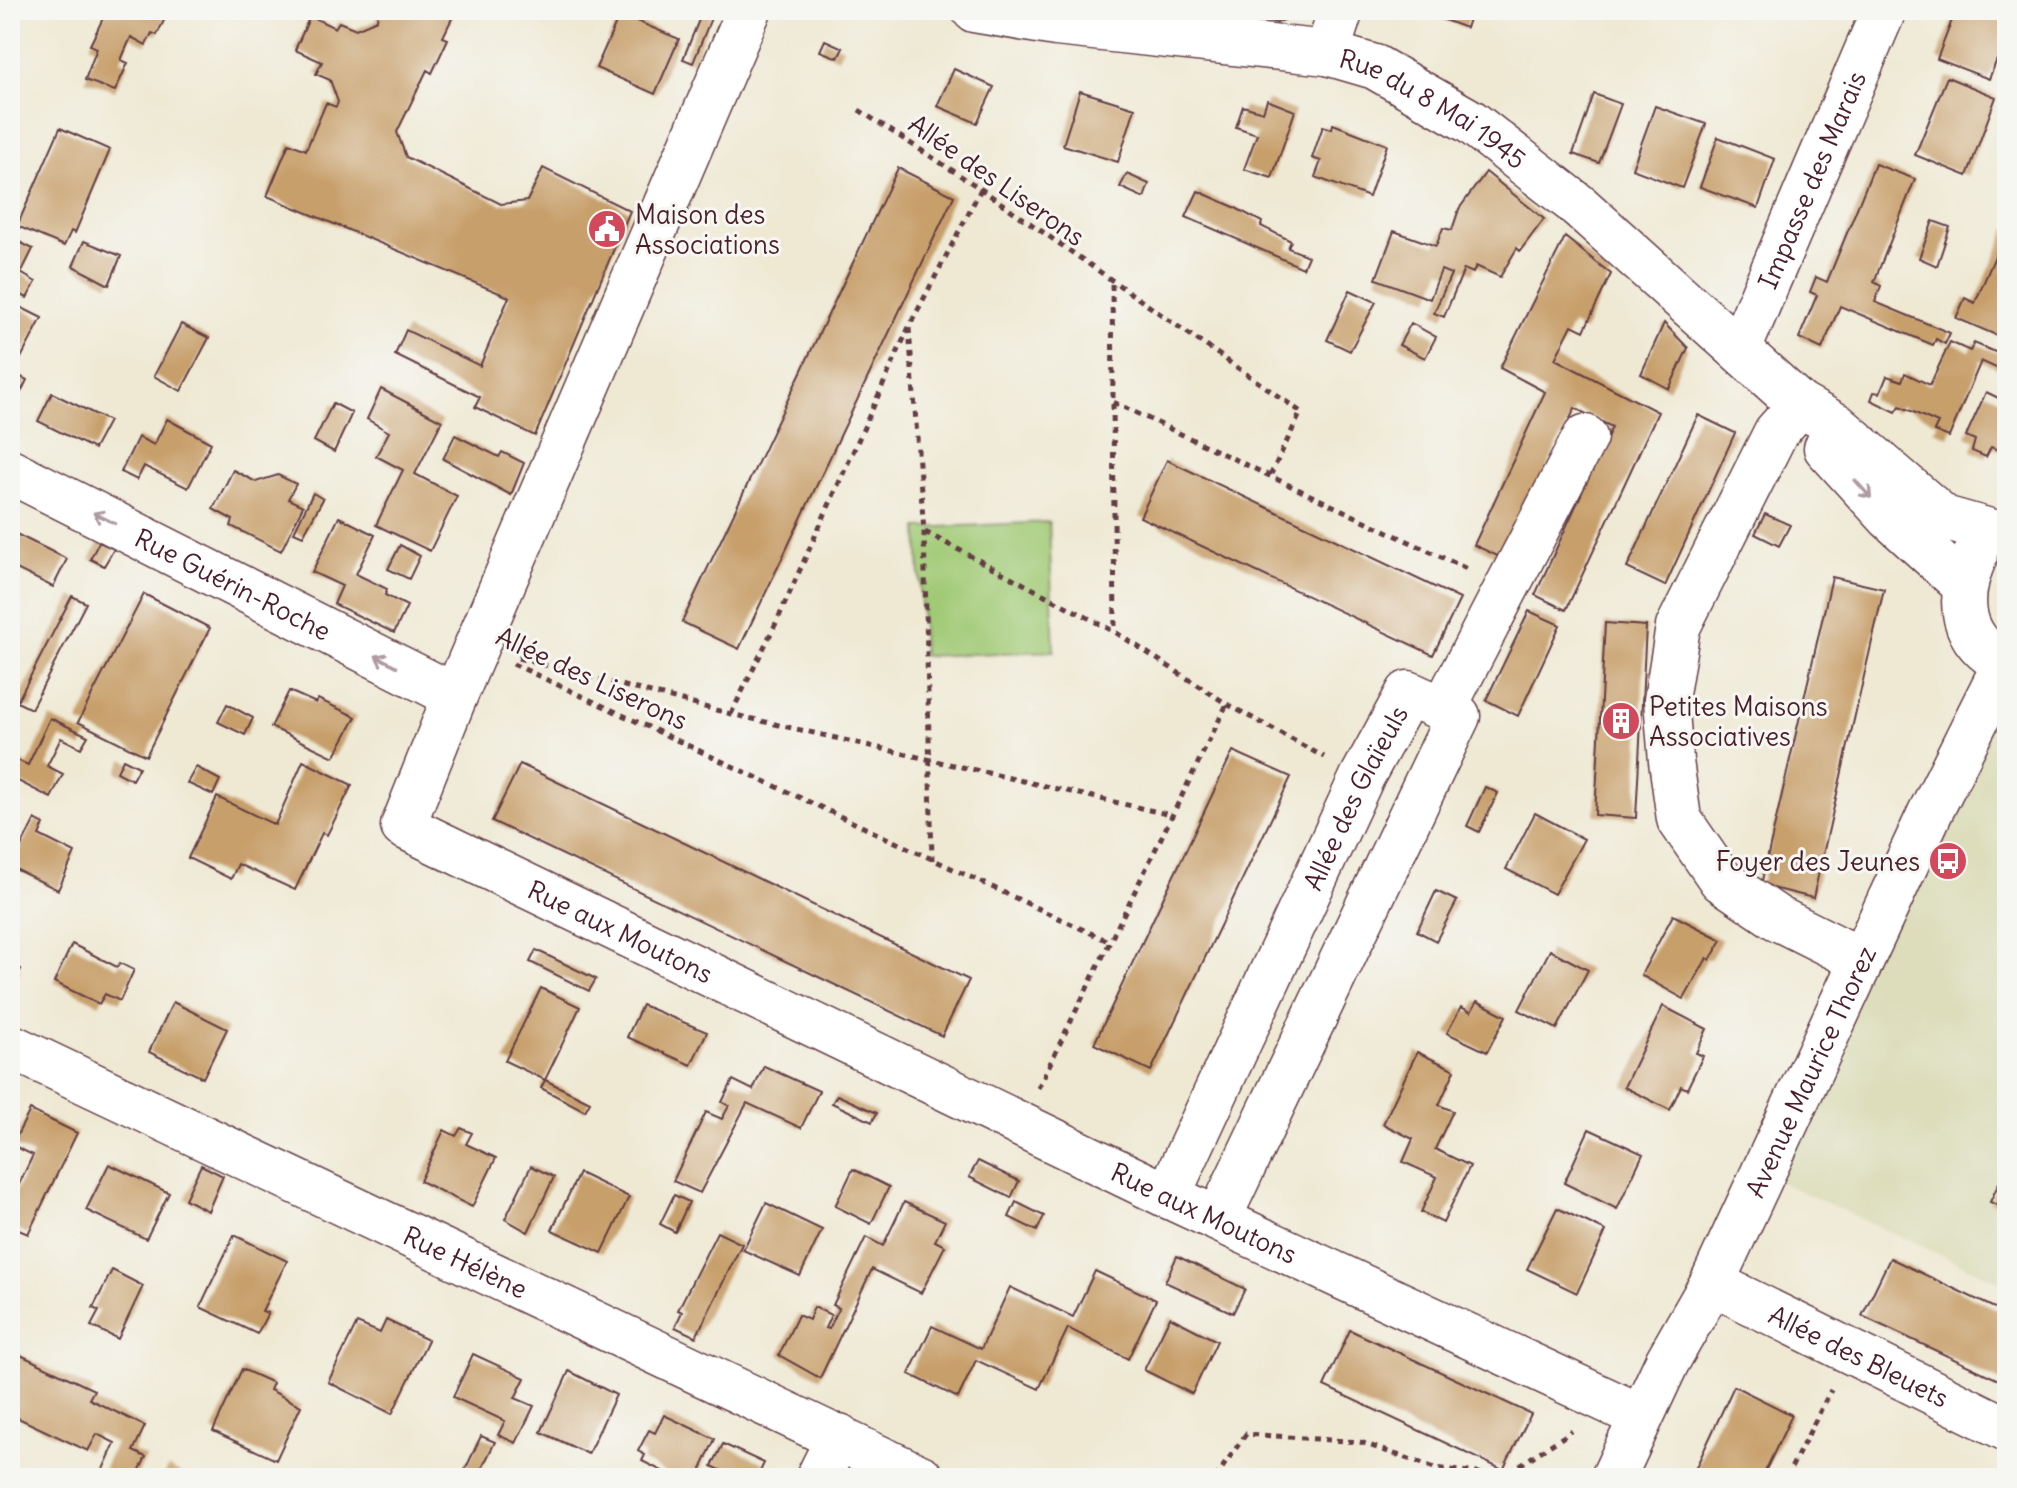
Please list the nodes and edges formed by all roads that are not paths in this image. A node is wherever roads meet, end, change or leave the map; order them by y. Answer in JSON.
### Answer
{"nodes":[{"id":1,"x":749,"y":10,"type":"edge"},
{"id":2,"x":974,"y":10,"type":"edge"},
{"id":3,"x":1341,"y":10,"type":"edge"},
{"id":4,"x":1884,"y":10,"type":"edge"},
{"id":5,"x":1327,"y":53,"type":"junction"},
{"id":6,"x":1740,"y":347,"type":"junction"},
{"id":7,"x":1800,"y":405,"type":"junction"},
{"id":8,"x":1585,"y":437,"type":"dead end"},
{"id":9,"x":10,"y":471,"type":"edge"},
{"id":10,"x":2002,"y":532,"type":"edge"},
{"id":11,"x":1963,"y":584,"type":"junction"},
{"id":12,"x":2006,"y":664,"type":"edge"},
{"id":13,"x":455,"y":696,"type":"junction"},
{"id":14,"x":1443,"y":710,"type":"junction"},
{"id":15,"x":1861,"y":960,"type":"junction"},
{"id":16,"x":10,"y":1046,"type":"edge"},
{"id":17,"x":1168,"y":1196,"type":"junction"},
{"id":18,"x":1219,"y":1218,"type":"junction"},
{"id":19,"x":1712,"y":1283,"type":"junction"},
{"id":20,"x":1640,"y":1416,"type":"junction"},
{"id":21,"x":2007,"y":1429,"type":"edge"},
{"id":22,"x":839,"y":1436,"type":"junction"},
{"id":23,"x":818,"y":1478,"type":"edge"},
{"id":24,"x":922,"y":1478,"type":"edge"},
{"id":25,"x":1613,"y":1478,"type":"edge"}],
"edges":[{"from":1,"to":13,"type":"street","name":"Rue aux Moutons"},
{"from":2,"to":5,"type":"street","name":"Rue du 8 Mai 1945"},
{"from":3,"to":5,"type":"street"},
{"from":4,"to":6,"type":"street","name":"Impasse des Marais"},
{"from":5,"to":6,"type":"street","name":"Rue du 8 Mai 1945"},
{"from":6,"to":7,"type":"street","name":"Rue du 8 Mai 1945"},
{"from":7,"to":10,"type":"street","name":"Rue du 8 Mai 1945"},
{"from":7,"to":11,"type":"street","name":"Rue du 8 Mai 1945","one_way":true},
{"from":7,"to":15,"type":"street"},
{"from":8,"to":14,"type":"street"},
{"from":13,"to":9,"type":"street","name":"Rue Guérin-Roche","one_way":true},
{"from":10,"to":11,"type":"street"},
{"from":11,"to":12,"type":"street"},
{"from":12,"to":15,"type":"street","name":"Avenue Maurice Thorez"},
{"from":13,"to":17,"type":"street","name":"Rue aux Moutons"},
{"from":14,"to":17,"type":"street","name":"Allée des Glaïeuls"},
{"from":14,"to":18,"type":"street","name":"Allée des Glaïeuls"},
{"from":15,"to":19,"type":"street","name":"Avenue Maurice Thorez"},
{"from":16,"to":22,"type":"street","name":"Rue Hélène"},
{"from":17,"to":18,"type":"street","name":"Rue aux Moutons"},
{"from":18,"to":20,"type":"street","name":"Rue aux Moutons"},
{"from":19,"to":20,"type":"street","name":"Avenue Maurice Thorez"},
{"from":19,"to":21,"type":"street","name":"Allée des Bleuets"},
{"from":20,"to":25,"type":"street","name":"Avenue Maurice Thorez"},
{"from":22,"to":23,"type":"street"},
{"from":22,"to":24,"type":"street","name":"Rue Hélène"}]}
